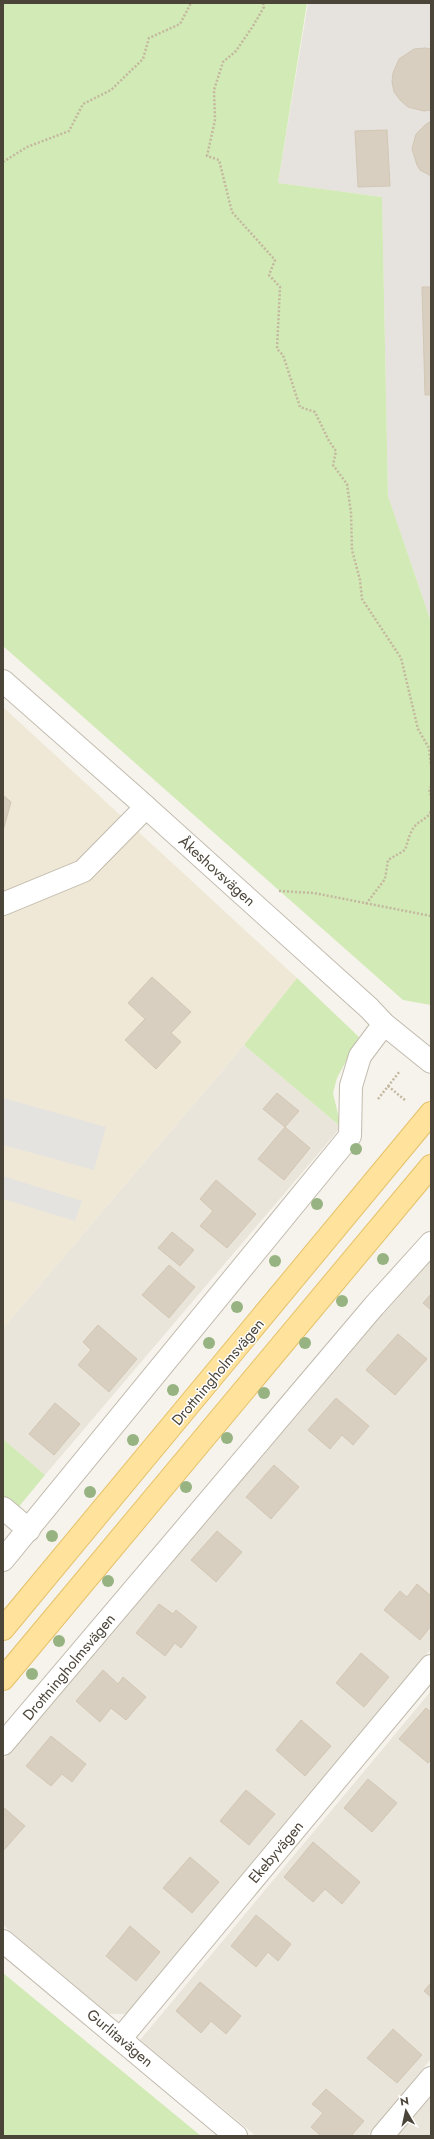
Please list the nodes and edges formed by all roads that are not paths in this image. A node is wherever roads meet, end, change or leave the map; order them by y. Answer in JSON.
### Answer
{"nodes":[{"id":1,"x":3,"y":680,"type":"edge"},
{"id":2,"x":146,"y":807,"type":"junction"},
{"id":3,"x":3,"y":904,"type":"edge"},
{"id":4,"x":384,"y":1024,"type":"junction"},
{"id":5,"x":424,"y":1056,"type":"edge"},
{"id":6,"x":431,"y":1113,"type":"edge"},
{"id":7,"x":431,"y":1166,"type":"edge"},
{"id":8,"x":431,"y":1243,"type":"edge"},
{"id":9,"x":3,"y":1508,"type":"edge"},
{"id":10,"x":28,"y":1530,"type":"junction"},
{"id":11,"x":3,"y":1560,"type":"edge"},
{"id":12,"x":3,"y":1629,"type":"edge"},
{"id":13,"x":431,"y":1666,"type":"edge"},
{"id":14,"x":3,"y":1679,"type":"edge"},
{"id":15,"x":3,"y":1744,"type":"edge"},
{"id":16,"x":3,"y":1941,"type":"edge"},
{"id":17,"x":121,"y":2038,"type":"junction"},
{"id":18,"x":431,"y":2078,"type":"edge"},
{"id":19,"x":236,"y":2136,"type":"edge"},
{"id":20,"x":382,"y":2136,"type":"edge"}],
"edges":[{"from":1,"to":2,"type":"street","name":"Åkeshovsvägen"},
{"from":2,"to":3,"type":"street"},
{"from":2,"to":4,"type":"street","name":"Åkeshovsvägen"},
{"from":4,"to":5,"type":"street","name":"Åkeshovsvägen"},
{"from":4,"to":10,"type":"street"},
{"from":6,"to":12,"type":"main road","name":"Drottningholmsvägen"},
{"from":7,"to":14,"type":"main road"},
{"from":8,"to":15,"type":"street","name":"Drottningholmsvägen"},
{"from":9,"to":10,"type":"street"},
{"from":10,"to":11,"type":"street"},
{"from":13,"to":17,"type":"street","name":"Ekebyvägen"},
{"from":16,"to":17,"type":"street","name":"Gurlitavägen"},
{"from":17,"to":19,"type":"street","name":"Gurlitavägen"},
{"from":18,"to":20,"type":"street"}]}
